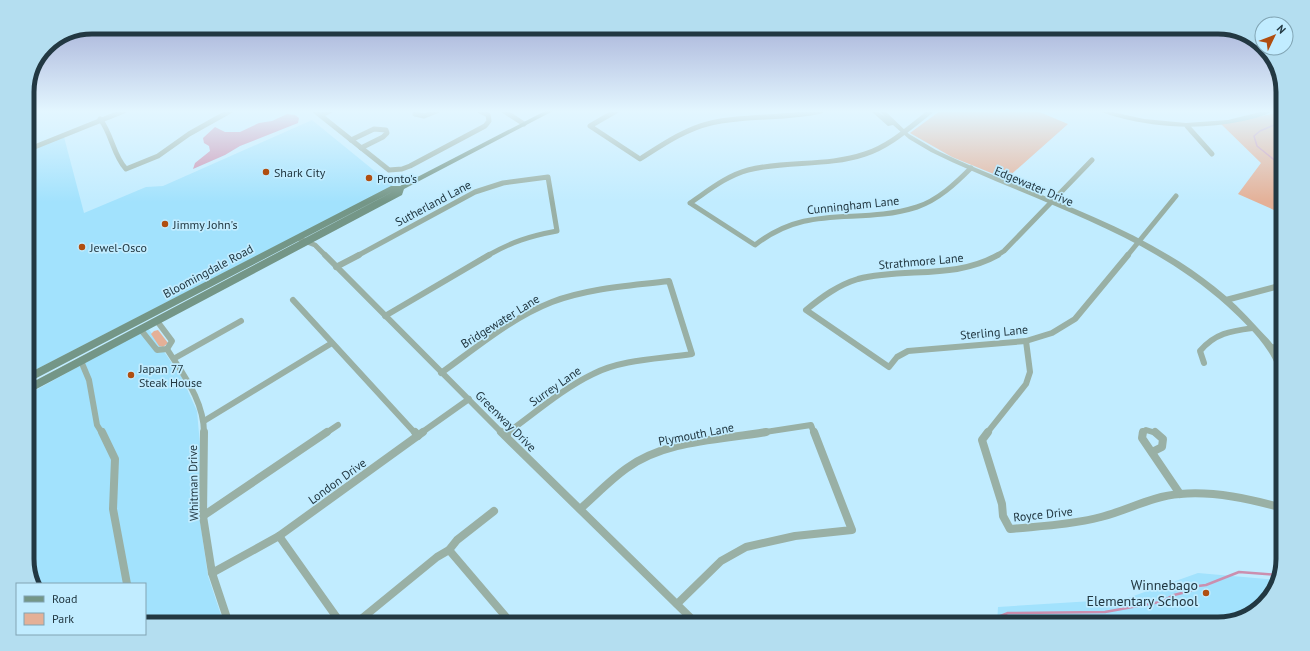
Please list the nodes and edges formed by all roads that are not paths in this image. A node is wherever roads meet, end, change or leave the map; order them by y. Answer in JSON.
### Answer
{"nodes":[{"id":1,"x":53,"y":141,"type":"edge"},
{"id":2,"x":111,"y":141,"type":"edge"},
{"id":3,"x":179,"y":141,"type":"edge"},
{"id":4,"x":353,"y":141,"type":"edge"},
{"id":5,"x":374,"y":141,"type":"edge"},
{"id":6,"x":456,"y":141,"type":"edge"},
{"id":7,"x":491,"y":141,"type":"edge"},
{"id":8,"x":613,"y":141,"type":"edge"},
{"id":9,"x":670,"y":141,"type":"edge"},
{"id":10,"x":893,"y":141,"type":"edge"},
{"id":11,"x":912,"y":141,"type":"edge"},
{"id":12,"x":1201,"y":141,"type":"edge"},
{"id":13,"x":34,"y":148,"type":"edge"},
{"id":14,"x":361,"y":148,"type":"junction"},
{"id":15,"x":1212,"y":154,"type":"dead end"},
{"id":16,"x":1092,"y":160,"type":"dead end"},
{"id":17,"x":969,"y":170,"type":"junction"},
{"id":18,"x":1176,"y":196,"type":"dead end"},
{"id":19,"x":1050,"y":204,"type":"junction"},
{"id":20,"x":302,"y":240,"type":"junction"},
{"id":21,"x":1138,"y":241,"type":"junction"},
{"id":22,"x":336,"y":267,"type":"junction"},
{"id":23,"x":1276,"y":287,"type":"edge"},
{"id":24,"x":293,"y":300,"type":"dead end"},
{"id":25,"x":1226,"y":300,"type":"junction"},
{"id":26,"x":385,"y":316,"type":"junction"},
{"id":27,"x":157,"y":321,"type":"junction"},
{"id":28,"x":241,"y":321,"type":"dead end"},
{"id":29,"x":1253,"y":328,"type":"junction"},
{"id":30,"x":141,"y":330,"type":"junction"},
{"id":31,"x":1026,"y":341,"type":"junction"},
{"id":32,"x":332,"y":343,"type":"junction"},
{"id":33,"x":1270,"y":347,"type":"junction"},
{"id":34,"x":1276,"y":347,"type":"edge"},
{"id":35,"x":167,"y":349,"type":"junction"},
{"id":36,"x":692,"y":354,"type":"joint"},
{"id":37,"x":175,"y":358,"type":"junction"},
{"id":38,"x":1276,"y":359,"type":"edge"},
{"id":39,"x":81,"y":361,"type":"junction"},
{"id":40,"x":1204,"y":363,"type":"dead end"},
{"id":41,"x":889,"y":366,"type":"joint"},
{"id":42,"x":442,"y":373,"type":"junction"},
{"id":43,"x":34,"y":375,"type":"edge"},
{"id":44,"x":34,"y":386,"type":"edge"},
{"id":45,"x":469,"y":399,"type":"junction"},
{"id":46,"x":204,"y":421,"type":"junction"},
{"id":47,"x":338,"y":425,"type":"dead end"},
{"id":48,"x":506,"y":435,"type":"junction"},
{"id":49,"x":418,"y":436,"type":"junction"},
{"id":50,"x":1152,"y":452,"type":"dead end"},
{"id":51,"x":1180,"y":494,"type":"junction"},
{"id":52,"x":1276,"y":506,"type":"edge"},
{"id":53,"x":580,"y":509,"type":"junction"},
{"id":54,"x":494,"y":511,"type":"dead end"},
{"id":55,"x":203,"y":516,"type":"junction"},
{"id":56,"x":279,"y":536,"type":"junction"},
{"id":57,"x":449,"y":550,"type":"junction"},
{"id":58,"x":212,"y":573,"type":"junction"},
{"id":59,"x":127,"y":583,"type":"edge"},
{"id":60,"x":677,"y":604,"type":"junction"},
{"id":61,"x":227,"y":617,"type":"edge"},
{"id":62,"x":336,"y":617,"type":"edge"},
{"id":63,"x":364,"y":617,"type":"edge"},
{"id":64,"x":506,"y":617,"type":"edge"},
{"id":65,"x":690,"y":617,"type":"edge"}],
"edges":[{"from":1,"to":13,"type":"street"},
{"from":2,"to":3,"type":"street"},
{"from":4,"to":14,"type":"street"},
{"from":5,"to":14,"type":"street"},
{"from":6,"to":14,"type":"street"},
{"from":7,"to":20,"type":"main road"},
{"from":8,"to":9,"type":"street"},
{"from":10,"to":17,"type":"street","name":"Cunningham Lane"},
{"from":11,"to":17,"type":"street","name":"Edgewater Drive"},
{"from":12,"to":15,"type":"street"},
{"from":16,"to":19,"type":"street","name":"Strathmore Lane"},
{"from":17,"to":19,"type":"street","name":"Edgewater Drive"},
{"from":18,"to":21,"type":"street","name":"Sterling Lane"},
{"from":19,"to":21,"type":"street","name":"Edgewater Drive"},
{"from":19,"to":41,"type":"street","name":"Strathmore Lane"},
{"from":20,"to":22,"type":"street","name":"Greenway Drive"},
{"from":20,"to":27,"type":"main road","name":"Bloomingdale Road"},
{"from":20,"to":43,"type":"main road","name":"Bloomingdale Road"},
{"from":21,"to":25,"type":"street","name":"Edgewater Drive"},
{"from":21,"to":31,"type":"street","name":"Sterling Lane"},
{"from":22,"to":26,"type":"street","name":"Greenway Drive"},
{"from":22,"to":26,"type":"street","name":"Sutherland Lane"},
{"from":23,"to":25,"type":"street"},
{"from":24,"to":32,"type":"street"},
{"from":25,"to":29,"type":"street","name":"Edgewater Drive"},
{"from":26,"to":42,"type":"street","name":"Greenway Drive"},
{"from":27,"to":30,"type":"main road","name":"Bloomingdale Road"},
{"from":27,"to":35,"type":"street"},
{"from":28,"to":37,"type":"street"},
{"from":29,"to":33,"type":"street","name":"Edgewater Drive"},
{"from":29,"to":40,"type":"street"},
{"from":30,"to":35,"type":"street","name":"Whitman Drive"},
{"from":30,"to":39,"type":"main road","name":"Bloomingdale Road"},
{"from":31,"to":41,"type":"street","name":"Sterling Lane"},
{"from":31,"to":51,"type":"street","name":"Royce Drive"},
{"from":32,"to":46,"type":"street"},
{"from":32,"to":49,"type":"street"},
{"from":33,"to":34,"type":"street"},
{"from":33,"to":38,"type":"street","name":"Edgewater Drive"},
{"from":35,"to":37,"type":"street","name":"Whitman Drive"},
{"from":36,"to":42,"type":"street","name":"Bridgewater Lane"},
{"from":36,"to":48,"type":"street","name":"Surrey Lane"},
{"from":37,"to":46,"type":"street","name":"Whitman Drive"},
{"from":39,"to":44,"type":"main road","name":"Bloomingdale Road"},
{"from":39,"to":59,"type":"street"},
{"from":42,"to":45,"type":"street","name":"Greenway Drive"},
{"from":45,"to":48,"type":"street","name":"Greenway Drive"},
{"from":45,"to":49,"type":"street","name":"London Drive"},
{"from":46,"to":55,"type":"street","name":"Whitman Drive"},
{"from":47,"to":55,"type":"street"},
{"from":48,"to":53,"type":"street","name":"Greenway Drive"},
{"from":49,"to":56,"type":"street","name":"London Drive"},
{"from":50,"to":51,"type":"street"},
{"from":51,"to":52,"type":"street","name":"Royce Drive"},
{"from":53,"to":60,"type":"street","name":"Greenway Drive"},
{"from":53,"to":60,"type":"street","name":"Plymouth Lane"},
{"from":54,"to":57,"type":"street"},
{"from":55,"to":58,"type":"street","name":"Whitman Drive"},
{"from":56,"to":58,"type":"street","name":"London Drive"},
{"from":56,"to":62,"type":"street"},
{"from":57,"to":63,"type":"street"},
{"from":57,"to":64,"type":"street"},
{"from":58,"to":61,"type":"street","name":"Whitman Drive"},
{"from":60,"to":65,"type":"street","name":"Greenway Drive"}]}
